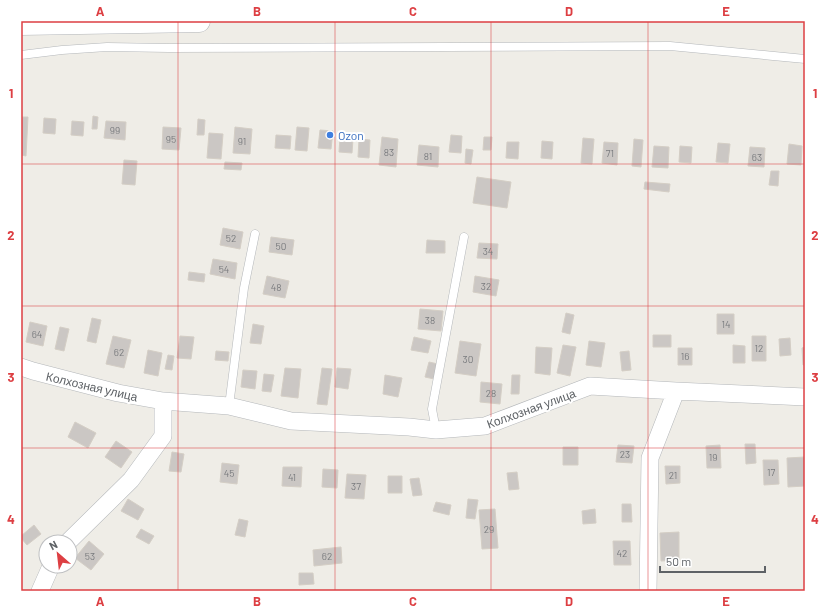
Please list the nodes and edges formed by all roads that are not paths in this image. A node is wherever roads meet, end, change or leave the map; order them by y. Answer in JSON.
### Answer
{"nodes":[{"id":1,"x":199,"y":21,"type":"edge"},
{"id":2,"x":21,"y":24,"type":"edge"},
{"id":3,"x":21,"y":55,"type":"edge"},
{"id":4,"x":805,"y":59,"type":"edge"},
{"id":5,"x":255,"y":234,"type":"dead end"},
{"id":6,"x":464,"y":237,"type":"dead end"},
{"id":7,"x":21,"y":367,"type":"edge"},
{"id":8,"x":676,"y":391,"type":"junction"},
{"id":9,"x":805,"y":397,"type":"edge"},
{"id":10,"x":163,"y":401,"type":"junction"},
{"id":11,"x":229,"y":406,"type":"junction"},
{"id":12,"x":436,"y":430,"type":"junction"},
{"id":13,"x":76,"y":534,"type":"edge"},
{"id":14,"x":47,"y":574,"type":"edge"},
{"id":15,"x":40,"y":591,"type":"edge"},
{"id":16,"x":648,"y":591,"type":"edge"}],
"edges":[{"from":1,"to":2,"type":"main road"},
{"from":3,"to":4,"type":"lane"},
{"from":5,"to":11,"type":"lane"},
{"from":6,"to":12,"type":"lane"},
{"from":7,"to":10,"type":"street","name":"Колхозная улица"},
{"from":8,"to":9,"type":"street","name":"Колхозная улица"},
{"from":8,"to":12,"type":"street","name":"Колхозная улица"},
{"from":8,"to":16,"type":"street"},
{"from":10,"to":11,"type":"street","name":"Колхозная улица"},
{"from":10,"to":13,"type":"street"},
{"from":11,"to":12,"type":"street","name":"Колхозная улица"},
{"from":14,"to":15,"type":"street"}]}
